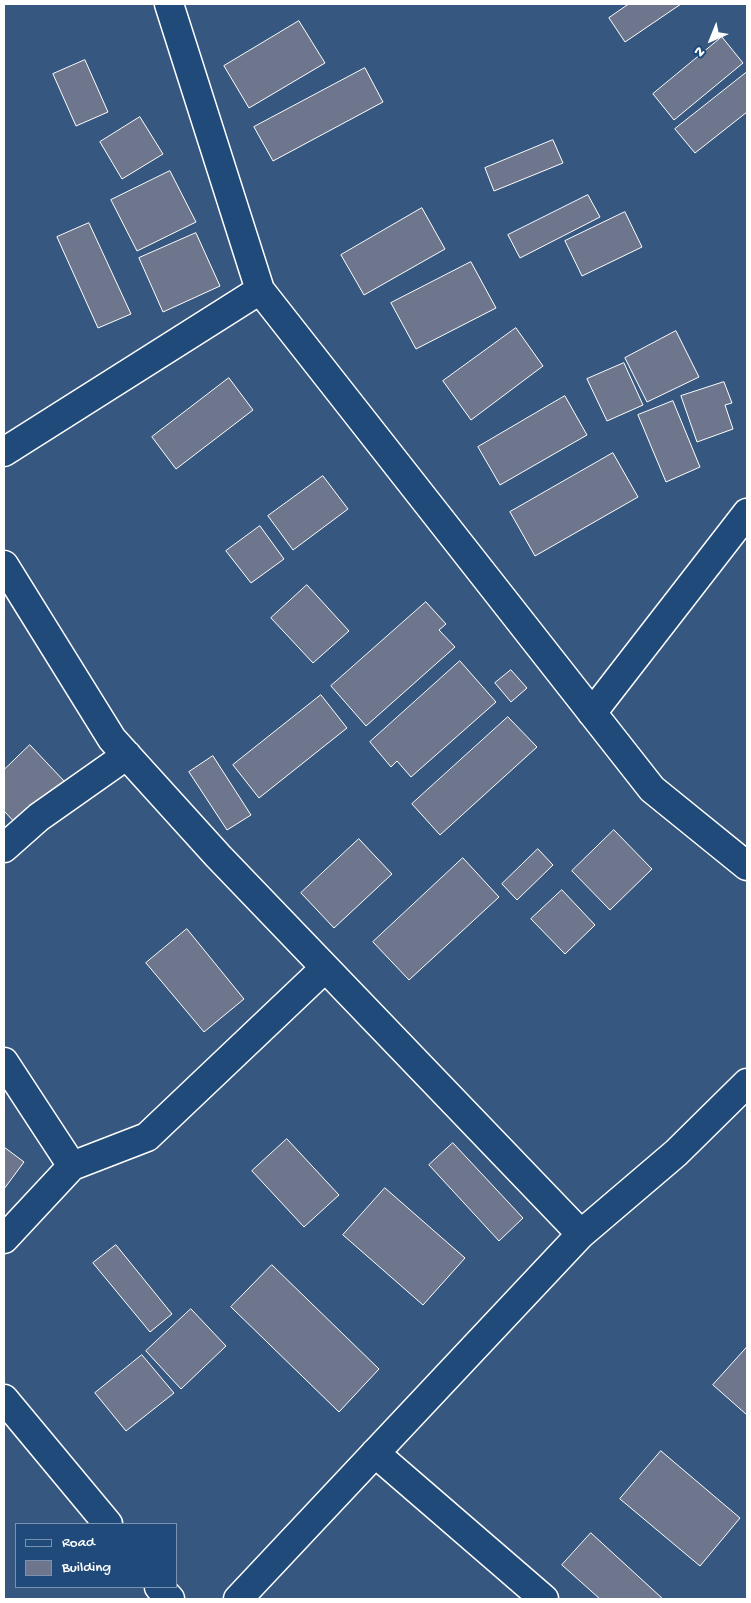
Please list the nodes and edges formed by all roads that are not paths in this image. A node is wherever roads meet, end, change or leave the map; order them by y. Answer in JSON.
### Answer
{"nodes":[{"id":1,"x":169,"y":4,"type":"edge"},
{"id":2,"x":260,"y":290,"type":"junction"},
{"id":3,"x":4,"y":452,"type":"edge"},
{"id":4,"x":747,"y":513,"type":"edge"},
{"id":5,"x":4,"y":565,"type":"edge"},
{"id":6,"x":592,"y":712,"type":"junction"},
{"id":7,"x":127,"y":755,"type":"junction"},
{"id":8,"x":4,"y":848,"type":"edge"},
{"id":9,"x":747,"y":866,"type":"edge"},
{"id":10,"x":325,"y":968,"type":"junction"},
{"id":11,"x":4,"y":1062,"type":"edge"},
{"id":12,"x":747,"y":1083,"type":"edge"},
{"id":13,"x":72,"y":1166,"type":"junction"},
{"id":14,"x":580,"y":1234,"type":"junction"},
{"id":15,"x":4,"y":1239,"type":"edge"},
{"id":16,"x":4,"y":1399,"type":"edge"},
{"id":17,"x":375,"y":1452,"type":"junction"},
{"id":18,"x":107,"y":1523,"type":"edge"},
{"id":19,"x":160,"y":1588,"type":"edge"},
{"id":20,"x":170,"y":1599,"type":"edge"},
{"id":21,"x":238,"y":1599,"type":"edge"},
{"id":22,"x":544,"y":1599,"type":"edge"}],
"edges":[{"from":1,"to":2,"type":"street"},
{"from":2,"to":3,"type":"street"},
{"from":2,"to":6,"type":"street"},
{"from":4,"to":6,"type":"street"},
{"from":5,"to":7,"type":"street"},
{"from":6,"to":9,"type":"street"},
{"from":7,"to":8,"type":"street"},
{"from":7,"to":10,"type":"street"},
{"from":10,"to":13,"type":"street"},
{"from":10,"to":14,"type":"street"},
{"from":11,"to":13,"type":"street"},
{"from":12,"to":14,"type":"street"},
{"from":13,"to":15,"type":"street"},
{"from":14,"to":17,"type":"street"},
{"from":16,"to":18,"type":"street"},
{"from":17,"to":21,"type":"street"},
{"from":17,"to":22,"type":"street"},
{"from":19,"to":20,"type":"street"}]}
